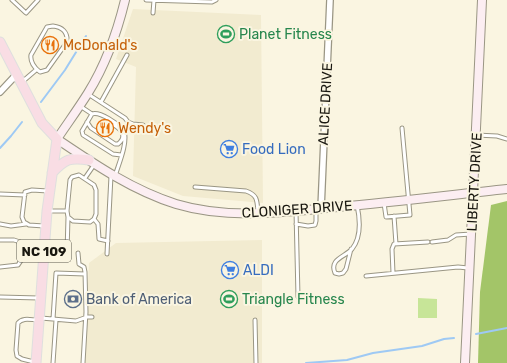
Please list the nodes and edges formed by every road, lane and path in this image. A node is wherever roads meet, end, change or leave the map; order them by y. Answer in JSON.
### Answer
{"nodes":[{"id":1,"x":12,"y":0,"type":"edge"},
{"id":2,"x":38,"y":0,"type":"edge"},
{"id":3,"x":126,"y":0,"type":"edge"},
{"id":4,"x":146,"y":0,"type":"edge"},
{"id":5,"x":154,"y":0,"type":"edge"},
{"id":6,"x":216,"y":0,"type":"edge"},
{"id":7,"x":330,"y":0,"type":"edge"},
{"id":8,"x":482,"y":0,"type":"edge"},
{"id":9,"x":202,"y":1,"type":"edge"},
{"id":10,"x":153,"y":13,"type":"dead end"},
{"id":11,"x":0,"y":42,"type":"edge"},
{"id":12,"x":126,"y":55,"type":"dead end"},
{"id":13,"x":36,"y":70,"type":"junction"},
{"id":14,"x":16,"y":75,"type":"junction"},
{"id":15,"x":21,"y":84,"type":"junction"},
{"id":16,"x":0,"y":92,"type":"edge"},
{"id":17,"x":88,"y":94,"type":"junction"},
{"id":18,"x":101,"y":102,"type":"junction"},
{"id":19,"x":79,"y":106,"type":"junction"},
{"id":20,"x":92,"y":114,"type":"junction"},
{"id":21,"x":102,"y":115,"type":"junction"},
{"id":22,"x":87,"y":122,"type":"junction"},
{"id":23,"x":143,"y":125,"type":"dead end"},
{"id":24,"x":402,"y":128,"type":"dead end"},
{"id":25,"x":476,"y":136,"type":"junction"},
{"id":26,"x":57,"y":139,"type":"junction"},
{"id":27,"x":507,"y":140,"type":"edge"},
{"id":28,"x":121,"y":155,"type":"junction"},
{"id":29,"x":92,"y":162,"type":"junction"},
{"id":30,"x":52,"y":172,"type":"junction"},
{"id":31,"x":113,"y":175,"type":"junction"},
{"id":32,"x":85,"y":178,"type":"junction"},
{"id":33,"x":196,"y":187,"type":"dead end"},
{"id":34,"x":507,"y":189,"type":"edge"},
{"id":35,"x":49,"y":192,"type":"junction"},
{"id":36,"x":474,"y":192,"type":"junction"},
{"id":37,"x":0,"y":194,"type":"edge"},
{"id":38,"x":25,"y":195,"type":"junction"},
{"id":39,"x":408,"y":200,"type":"junction"},
{"id":40,"x":384,"y":203,"type":"junction"},
{"id":41,"x":357,"y":205,"type":"junction"},
{"id":42,"x":318,"y":209,"type":"junction"},
{"id":43,"x":47,"y":211,"type":"junction"},
{"id":44,"x":67,"y":211,"type":"junction"},
{"id":45,"x":296,"y":211,"type":"junction"},
{"id":46,"x":258,"y":214,"type":"junction"},
{"id":47,"x":394,"y":216,"type":"junction"},
{"id":48,"x":68,"y":217,"type":"junction"},
{"id":49,"x":94,"y":219,"type":"junction"},
{"id":50,"x":0,"y":224,"type":"edge"},
{"id":51,"x":26,"y":224,"type":"junction"},
{"id":52,"x":296,"y":224,"type":"junction"},
{"id":53,"x":46,"y":226,"type":"junction"},
{"id":54,"x":472,"y":234,"type":"junction"},
{"id":55,"x":0,"y":240,"type":"edge"},
{"id":56,"x":108,"y":241,"type":"junction"},
{"id":57,"x":396,"y":244,"type":"junction"},
{"id":58,"x":25,"y":247,"type":"junction"},
{"id":59,"x":351,"y":249,"type":"junction"},
{"id":60,"x":44,"y":252,"type":"junction"},
{"id":61,"x":67,"y":253,"type":"dead end"},
{"id":62,"x":78,"y":253,"type":"dead end"},
{"id":63,"x":107,"y":254,"type":"dead end"},
{"id":64,"x":0,"y":268,"type":"edge"},
{"id":65,"x":470,"y":268,"type":"junction"},
{"id":66,"x":393,"y":273,"type":"junction"},
{"id":67,"x":85,"y":274,"type":"junction"},
{"id":68,"x":366,"y":276,"type":"dead end"},
{"id":69,"x":0,"y":297,"type":"edge"},
{"id":70,"x":298,"y":297,"type":"dead end"},
{"id":71,"x":41,"y":298,"type":"junction"},
{"id":72,"x":92,"y":317,"type":"dead end"},
{"id":73,"x":84,"y":318,"type":"junction"},
{"id":74,"x":39,"y":319,"type":"junction"},
{"id":75,"x":55,"y":320,"type":"junction"},
{"id":76,"x":256,"y":320,"type":"dead end"},
{"id":77,"x":36,"y":362,"type":"edge"},
{"id":78,"x":53,"y":363,"type":"edge"},
{"id":79,"x":83,"y":363,"type":"edge"},
{"id":80,"x":256,"y":363,"type":"edge"},
{"id":81,"x":465,"y":363,"type":"edge"}],
"edges":[{"from":1,"to":2,"type":"lane"},
{"from":3,"to":17,"type":"street"},
{"from":4,"to":5,"type":"lane"},
{"from":5,"to":9,"type":"lane"},
{"from":5,"to":10,"type":"lane"},
{"from":6,"to":9,"type":"lane"},
{"from":7,"to":42,"type":"street","name":"ALICE DRIVE"},
{"from":8,"to":25,"type":"street","name":"LIBERTY DRIVE"},
{"from":11,"to":14,"type":"main road"},
{"from":12,"to":18,"type":"lane"},
{"from":13,"to":13,"type":"lane"},
{"from":13,"to":15,"type":"lane"},
{"from":14,"to":15,"type":"main road"},
{"from":14,"to":16,"type":"street"},
{"from":15,"to":26,"type":"main road"},
{"from":17,"to":18,"type":"lane"},
{"from":17,"to":19,"type":"street"},
{"from":18,"to":23,"type":"lane"},
{"from":19,"to":20,"type":"lane"},
{"from":19,"to":26,"type":"street"},
{"from":20,"to":21,"type":"lane"},
{"from":20,"to":22,"type":"lane"},
{"from":21,"to":22,"type":"lane"},
{"from":21,"to":28,"type":"lane"},
{"from":22,"to":28,"type":"lane"},
{"from":24,"to":39,"type":"lane"},
{"from":25,"to":27,"type":"lane"},
{"from":25,"to":36,"type":"street","name":"LIBERTY DRIVE"},
{"from":26,"to":29,"type":"street","name":"CLONIGER DRIVE"},
{"from":26,"to":30,"type":"main road","number":"NC 109"},
{"from":28,"to":31,"type":"lane"},
{"from":29,"to":30,"type":"main road"},
{"from":29,"to":31,"type":"street","name":"CLONIGER DRIVE"},
{"from":29,"to":32,"type":"lane"},
{"from":30,"to":35,"type":"main road","number":"NC 109"},
{"from":31,"to":46,"type":"street","name":"CLONIGER DRIVE"},
{"from":31,"to":56,"type":"lane"},
{"from":32,"to":44,"type":"lane"},
{"from":32,"to":49,"type":"lane"},
{"from":33,"to":46,"type":"lane"},
{"from":34,"to":36,"type":"street","name":"CLONIGER DRIVE"},
{"from":35,"to":38,"type":"lane"},
{"from":35,"to":43,"type":"main road","number":"NC 109"},
{"from":36,"to":39,"type":"street","name":"CLONIGER DRIVE"},
{"from":36,"to":54,"type":"street","name":"LIBERTY DRIVE"},
{"from":37,"to":38,"type":"lane"},
{"from":38,"to":51,"type":"lane"},
{"from":39,"to":40,"type":"street","name":"CLONIGER DRIVE"},
{"from":39,"to":47,"type":"lane"},
{"from":40,"to":41,"type":"street","name":"CLONIGER DRIVE"},
{"from":40,"to":47,"type":"lane"},
{"from":41,"to":42,"type":"street","name":"CLONIGER DRIVE"},
{"from":41,"to":59,"type":"lane"},
{"from":42,"to":45,"type":"street","name":"CLONIGER DRIVE"},
{"from":42,"to":52,"type":"lane"},
{"from":43,"to":44,"type":"lane"},
{"from":43,"to":53,"type":"main road","number":"NC 109"},
{"from":44,"to":48,"type":"lane"},
{"from":45,"to":46,"type":"street","name":"CLONIGER DRIVE"},
{"from":45,"to":52,"type":"lane"},
{"from":47,"to":57,"type":"lane"},
{"from":48,"to":49,"type":"lane"},
{"from":48,"to":61,"type":"lane"},
{"from":49,"to":56,"type":"lane"},
{"from":50,"to":51,"type":"lane"},
{"from":51,"to":53,"type":"lane"},
{"from":52,"to":70,"type":"lane"},
{"from":53,"to":60,"type":"main road","number":"NC 109"},
{"from":54,"to":57,"type":"lane"},
{"from":54,"to":65,"type":"street","name":"LIBERTY DRIVE"},
{"from":55,"to":58,"type":"lane"},
{"from":56,"to":63,"type":"lane"},
{"from":57,"to":66,"type":"lane"},
{"from":58,"to":60,"type":"lane"},
{"from":58,"to":64,"type":"lane"},
{"from":59,"to":59,"type":"lane"},
{"from":60,"to":71,"type":"main road","number":"NC 109"},
{"from":62,"to":67,"type":"lane"},
{"from":65,"to":66,"type":"lane"},
{"from":65,"to":81,"type":"street","name":"LIBERTY DRIVE"},
{"from":66,"to":68,"type":"lane"},
{"from":67,"to":73,"type":"lane"},
{"from":67,"to":75,"type":"lane"},
{"from":69,"to":71,"type":"lane"},
{"from":71,"to":74,"type":"main road","number":"NC 109"},
{"from":72,"to":73,"type":"lane"},
{"from":73,"to":75,"type":"lane"},
{"from":73,"to":79,"type":"lane"},
{"from":74,"to":75,"type":"lane"},
{"from":74,"to":77,"type":"main road","number":"NC 109"},
{"from":74,"to":77,"type":"lane"},
{"from":75,"to":78,"type":"lane"},
{"from":76,"to":80,"type":"lane"}]}
